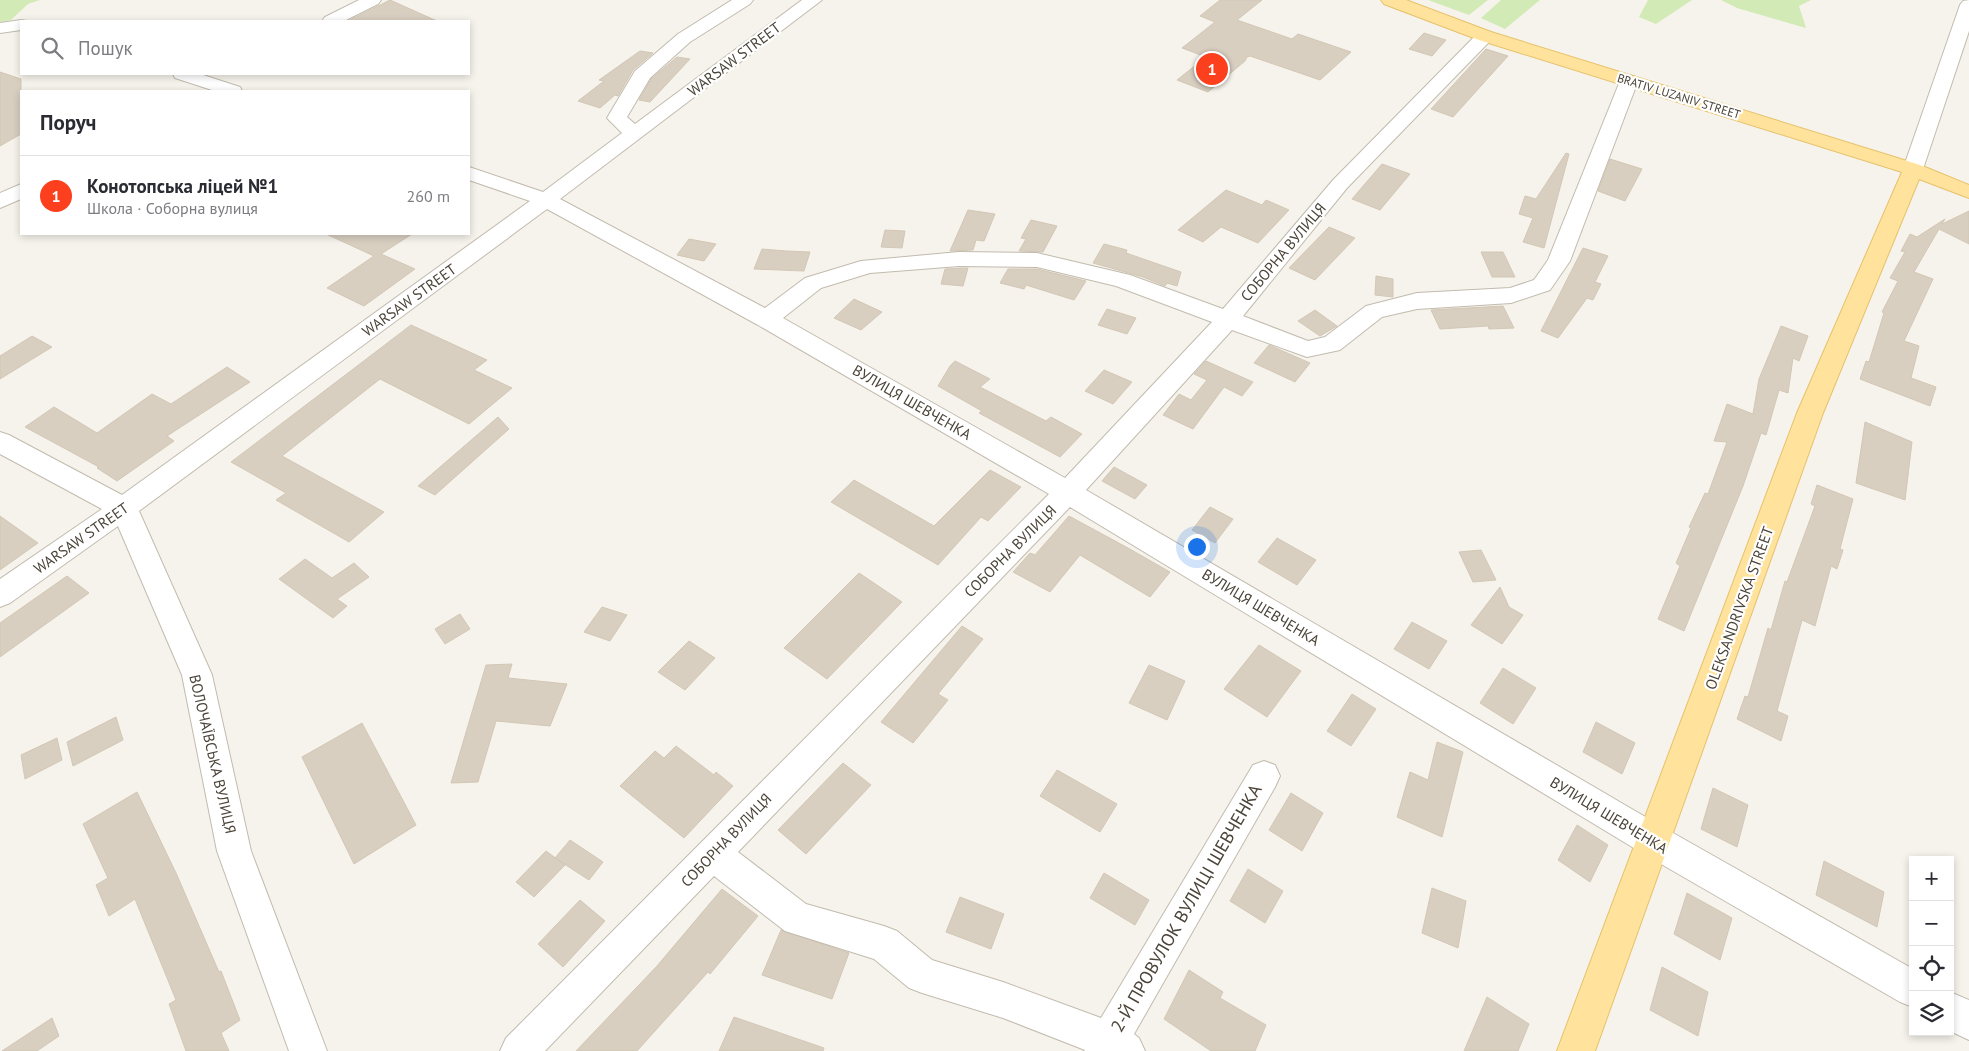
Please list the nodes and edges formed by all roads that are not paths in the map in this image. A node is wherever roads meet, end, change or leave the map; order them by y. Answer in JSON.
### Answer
{"nodes":[{"id":1,"x":372,"y":0,"type":"edge"},
{"id":2,"x":744,"y":0,"type":"edge"},
{"id":3,"x":813,"y":0,"type":"edge"},
{"id":4,"x":1390,"y":0,"type":"edge"},
{"id":5,"x":1969,"y":5,"type":"edge"},
{"id":6,"x":333,"y":20,"type":"edge"},
{"id":7,"x":20,"y":25,"type":"edge"},
{"id":8,"x":0,"y":28,"type":"edge"},
{"id":9,"x":1485,"y":36,"type":"junction"},
{"id":10,"x":184,"y":75,"type":"edge"},
{"id":11,"x":227,"y":75,"type":"edge"},
{"id":12,"x":1629,"y":81,"type":"junction"},
{"id":13,"x":204,"y":87,"type":"edge"},
{"id":14,"x":226,"y":90,"type":"edge"},
{"id":15,"x":634,"y":134,"type":"junction"},
{"id":16,"x":1914,"y":169,"type":"junction"},
{"id":17,"x":470,"y":173,"type":"edge"},
{"id":18,"x":20,"y":191,"type":"edge"},
{"id":19,"x":1969,"y":192,"type":"edge"},
{"id":20,"x":546,"y":200,"type":"junction"},
{"id":21,"x":0,"y":202,"type":"edge"},
{"id":22,"x":766,"y":318,"type":"junction"},
{"id":23,"x":1227,"y":320,"type":"junction"},
{"id":24,"x":0,"y":442,"type":"edge"},
{"id":25,"x":1068,"y":492,"type":"junction"},
{"id":26,"x":124,"y":508,"type":"junction"},
{"id":27,"x":0,"y":595,"type":"edge"},
{"id":28,"x":1264,"y":776,"type":"dead end"},
{"id":29,"x":1654,"y":841,"type":"junction"},
{"id":30,"x":712,"y":854,"type":"junction"},
{"id":31,"x":1909,"y":987,"type":"edge"},
{"id":32,"x":1954,"y":1012,"type":"edge"},
{"id":33,"x":1969,"y":1021,"type":"edge"},
{"id":34,"x":1113,"y":1047,"type":"edge"},
{"id":35,"x":308,"y":1051,"type":"edge"},
{"id":36,"x":519,"y":1051,"type":"edge"},
{"id":37,"x":1576,"y":1051,"type":"edge"}],
"edges":[{"from":1,"to":6,"type":"street"},
{"from":2,"to":15,"type":"street"},
{"from":3,"to":15,"type":"street","name":"WARSAW STREET"},
{"from":4,"to":9,"type":"main road","name":"BRATIV LUZANIV STREET"},
{"from":5,"to":16,"type":"street"},
{"from":7,"to":8,"type":"street"},
{"from":9,"to":12,"type":"main road","name":"BRATIV LUZANIV STREET"},
{"from":9,"to":23,"type":"street","name":"СОБОРНА ВУЛИЦЯ"},
{"from":10,"to":13,"type":"street"},
{"from":11,"to":13,"type":"street"},
{"from":12,"to":16,"type":"main road","name":"BRATIV LUZANIV STREET"},
{"from":12,"to":23,"type":"street"},
{"from":13,"to":14,"type":"street"},
{"from":15,"to":20,"type":"street","name":"WARSAW STREET"},
{"from":16,"to":19,"type":"main road","name":"BRATIV LUZANIV STREET"},
{"from":16,"to":29,"type":"main road","name":"OLEKSANDRIVSKA STREET"},
{"from":17,"to":20,"type":"street","name":"ВУЛИЦЯ ШЕВЧЕНКА"},
{"from":18,"to":21,"type":"street"},
{"from":20,"to":22,"type":"street","name":"ВУЛИЦЯ ШЕВЧЕНКА"},
{"from":20,"to":26,"type":"street","name":"WARSAW STREET"},
{"from":22,"to":23,"type":"street"},
{"from":22,"to":25,"type":"street","name":"ВУЛИЦЯ ШЕВЧЕНКА"},
{"from":23,"to":25,"type":"street","name":"СОБОРНА ВУЛИЦЯ"},
{"from":24,"to":26,"type":"street"},
{"from":25,"to":29,"type":"street","name":"ВУЛИЦЯ ШЕВЧЕНКА"},
{"from":25,"to":30,"type":"street","name":"СОБОРНА ВУЛИЦЯ"},
{"from":26,"to":27,"type":"street","name":"WARSAW STREET"},
{"from":26,"to":35,"type":"street","name":"ВОЛОЧАЇВСЬКА ВУЛИЦЯ"},
{"from":28,"to":34,"type":"street","name":"2-Й ПРОВУЛОК ВУЛИЦІ ШЕВЧЕНКА"},
{"from":29,"to":31,"type":"street","name":"ВУЛИЦЯ ШЕВЧЕНКА"},
{"from":29,"to":37,"type":"main road","name":"OLEKSANDRIVSKA STREET"},
{"from":30,"to":34,"type":"street","name":"2-Й ПРОВУЛОК ВУЛИЦІ ШЕВЧЕНКА"},
{"from":30,"to":36,"type":"street","name":"СОБОРНА ВУЛИЦЯ"},
{"from":32,"to":33,"type":"street"}]}
